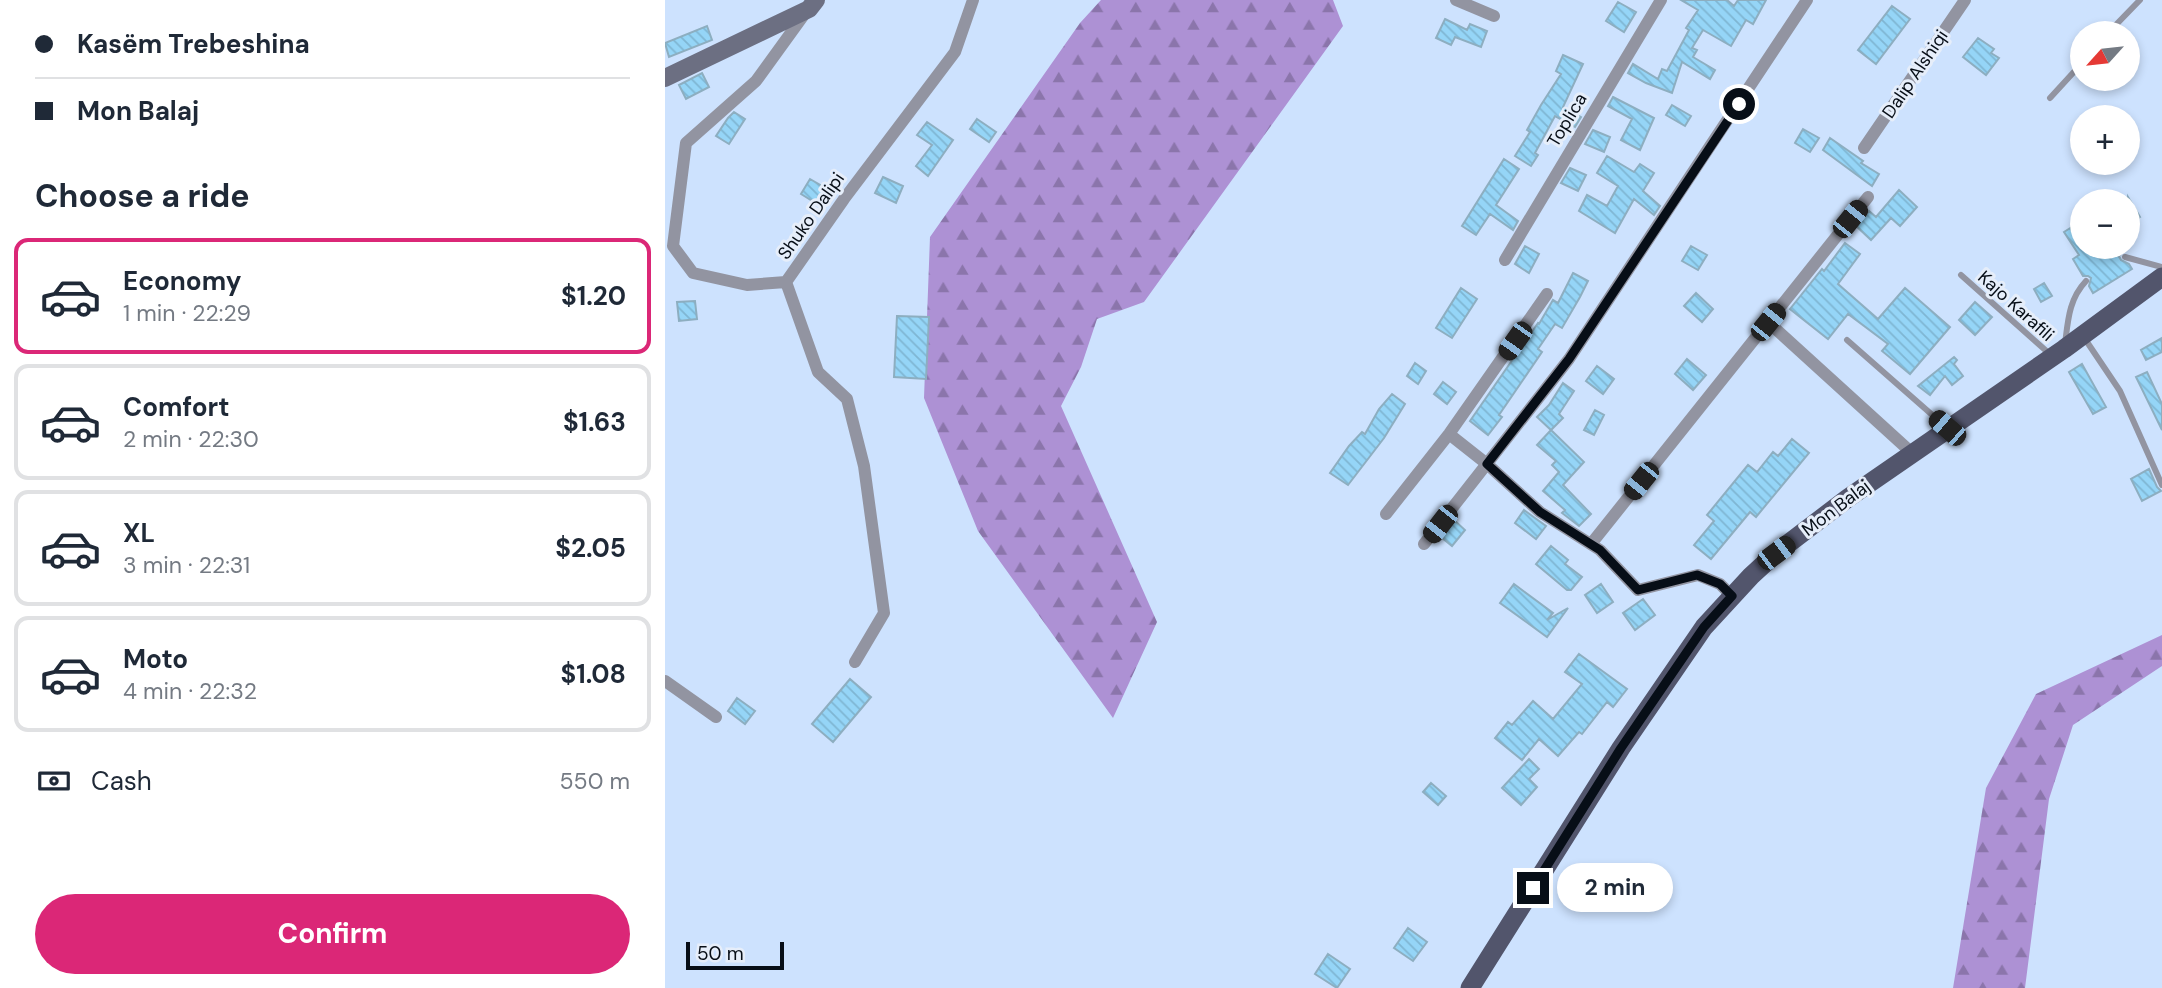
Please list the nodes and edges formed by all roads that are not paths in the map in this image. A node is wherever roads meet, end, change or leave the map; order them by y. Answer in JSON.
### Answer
{"nodes":[{"id":1,"x":974,"y":0,"type":"edge"},
{"id":2,"x":1456,"y":0,"type":"edge"},
{"id":3,"x":1661,"y":0,"type":"edge"},
{"id":4,"x":1807,"y":0,"type":"edge"},
{"id":5,"x":1965,"y":0,"type":"edge"},
{"id":6,"x":2140,"y":0,"type":"edge"},
{"id":7,"x":813,"y":4,"type":"edge"},
{"id":8,"x":1494,"y":16,"type":"dead end"},
{"id":9,"x":2120,"y":21,"type":"edge"},
{"id":10,"x":2070,"y":76,"type":"edge"},
{"id":11,"x":667,"y":78,"type":"edge"},
{"id":12,"x":2050,"y":98,"type":"dead end"},
{"id":13,"x":1864,"y":148,"type":"dead end"},
{"id":14,"x":1868,"y":197,"type":"dead end"},
{"id":15,"x":2132,"y":259,"type":"edge"},
{"id":16,"x":1505,"y":260,"type":"dead end"},
{"id":17,"x":2162,"y":267,"type":"edge"},
{"id":18,"x":1961,"y":275,"type":"dead end"},
{"id":19,"x":2162,"y":277,"type":"edge"},
{"id":20,"x":2086,"y":281,"type":"dead end"},
{"id":21,"x":786,"y":282,"type":"junction"},
{"id":22,"x":1547,"y":294,"type":"dead end"},
{"id":23,"x":1768,"y":322,"type":"junction"},
{"id":24,"x":2083,"y":335,"type":"junction"},
{"id":25,"x":1847,"y":340,"type":"dead end"},
{"id":26,"x":2059,"y":353,"type":"junction"},
{"id":27,"x":1947,"y":428,"type":"junction"},
{"id":28,"x":1449,"y":434,"type":"junction"},
{"id":29,"x":1912,"y":453,"type":"junction"},
{"id":30,"x":1487,"y":464,"type":"junction"},
{"id":31,"x":2162,"y":485,"type":"edge"},
{"id":32,"x":1386,"y":514,"type":"dead end"},
{"id":33,"x":1424,"y":544,"type":"dead end"},
{"id":34,"x":1591,"y":544,"type":"junction"},
{"id":35,"x":1732,"y":596,"type":"junction"},
{"id":36,"x":855,"y":662,"type":"dead end"},
{"id":37,"x":665,"y":681,"type":"edge"},
{"id":38,"x":716,"y":718,"type":"dead end"},
{"id":39,"x":1470,"y":988,"type":"edge"}],
"edges":[{"from":1,"to":21,"type":"street","name":"Shuko Dalipi"},
{"from":2,"to":8,"type":"street"},
{"from":3,"to":16,"type":"street","name":"Toplica"},
{"from":4,"to":30,"type":"street"},
{"from":5,"to":13,"type":"street","name":"Dalip Alshiqi"},
{"from":6,"to":9,"type":"lane"},
{"from":7,"to":11,"type":"street"},
{"from":7,"to":21,"type":"street","name":"Shuko Dalipi"},
{"from":10,"to":12,"type":"lane"},
{"from":14,"to":23,"type":"street"},
{"from":15,"to":17,"type":"lane"},
{"from":18,"to":26,"type":"lane","name":"Kajo Karafili"},
{"from":19,"to":24,"type":"main road","name":"Mon Balaj"},
{"from":20,"to":26,"type":"lane"},
{"from":21,"to":36,"type":"street"},
{"from":22,"to":28,"type":"street"},
{"from":23,"to":29,"type":"street"},
{"from":23,"to":34,"type":"street"},
{"from":24,"to":26,"type":"main road","name":"Mon Balaj"},
{"from":24,"to":31,"type":"lane"},
{"from":25,"to":27,"type":"lane"},
{"from":26,"to":27,"type":"main road","name":"Mon Balaj"},
{"from":27,"to":29,"type":"main road","name":"Mon Balaj"},
{"from":28,"to":30,"type":"street"},
{"from":28,"to":32,"type":"street"},
{"from":29,"to":35,"type":"main road","name":"Mon Balaj"},
{"from":30,"to":33,"type":"street"},
{"from":30,"to":34,"type":"street"},
{"from":34,"to":35,"type":"street"},
{"from":35,"to":39,"type":"main road","name":"Mon Balaj"},
{"from":37,"to":38,"type":"street"}]}
